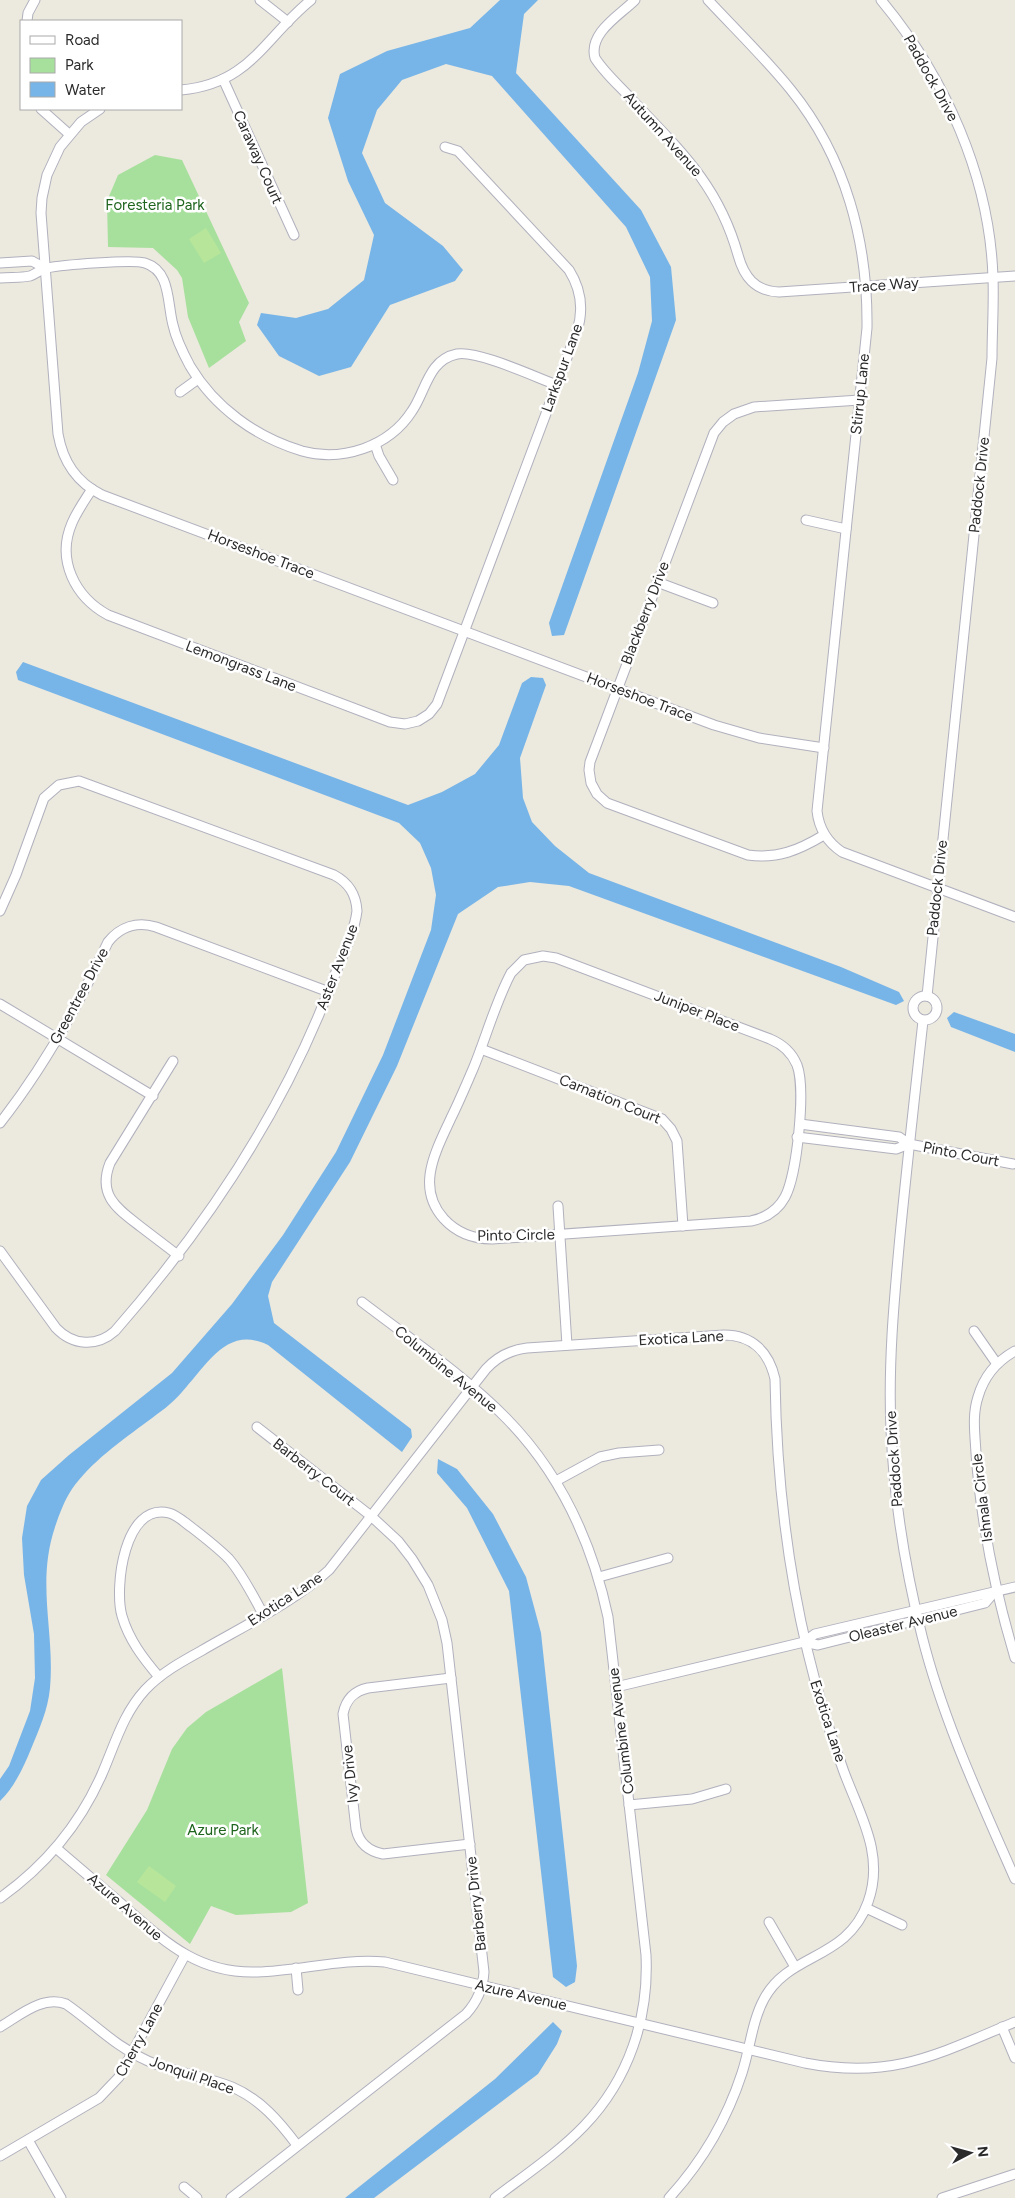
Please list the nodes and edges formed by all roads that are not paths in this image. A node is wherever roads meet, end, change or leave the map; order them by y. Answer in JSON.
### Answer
{"nodes":[{"id":1,"x":35,"y":0,"type":"edge"},
{"id":2,"x":260,"y":0,"type":"edge"},
{"id":3,"x":310,"y":0,"type":"edge"},
{"id":4,"x":635,"y":0,"type":"edge"},
{"id":5,"x":708,"y":0,"type":"edge"},
{"id":6,"x":881,"y":0,"type":"edge"},
{"id":7,"x":27,"y":20,"type":"edge"},
{"id":8,"x":288,"y":22,"type":"junction"},
{"id":9,"x":223,"y":79,"type":"junction"},
{"id":10,"x":182,"y":90,"type":"edge"},
{"id":11,"x":42,"y":110,"type":"edge"},
{"id":12,"x":99,"y":110,"type":"edge"},
{"id":13,"x":70,"y":134,"type":"junction"},
{"id":14,"x":445,"y":147,"type":"dead end"},
{"id":15,"x":294,"y":235,"type":"dead end"},
{"id":16,"x":0,"y":263,"type":"edge"},
{"id":17,"x":45,"y":268,"type":"junction"},
{"id":18,"x":1015,"y":276,"type":"edge"},
{"id":19,"x":0,"y":278,"type":"edge"},
{"id":20,"x":994,"y":278,"type":"junction"},
{"id":21,"x":754,"y":284,"type":"joint"},
{"id":22,"x":867,"y":286,"type":"junction"},
{"id":23,"x":198,"y":379,"type":"junction"},
{"id":24,"x":557,"y":385,"type":"junction"},
{"id":25,"x":180,"y":392,"type":"dead end"},
{"id":26,"x":860,"y":400,"type":"junction"},
{"id":27,"x":375,"y":444,"type":"junction"},
{"id":28,"x":393,"y":480,"type":"dead end"},
{"id":29,"x":92,"y":489,"type":"junction"},
{"id":30,"x":806,"y":520,"type":"dead end"},
{"id":31,"x":846,"y":529,"type":"junction"},
{"id":32,"x":657,"y":582,"type":"junction"},
{"id":33,"x":713,"y":603,"type":"dead end"},
{"id":34,"x":464,"y":631,"type":"junction"},
{"id":35,"x":617,"y":688,"type":"junction"},
{"id":36,"x":824,"y":748,"type":"junction"},
{"id":37,"x":824,"y":835,"type":"junction"},
{"id":38,"x":937,"y":887,"type":"junction"},
{"id":39,"x":0,"y":911,"type":"edge"},
{"id":40,"x":1015,"y":916,"type":"edge"},
{"id":41,"x":530,"y":958,"type":"joint"},
{"id":42,"x":328,"y":992,"type":"junction"},
{"id":43,"x":927,"y":996,"type":"junction"},
{"id":44,"x":0,"y":1004,"type":"edge"},
{"id":45,"x":923,"y":1021,"type":"junction"},
{"id":46,"x":58,"y":1039,"type":"junction"},
{"id":47,"x":481,"y":1049,"type":"junction"},
{"id":48,"x":173,"y":1061,"type":"dead end"},
{"id":49,"x":153,"y":1096,"type":"junction"},
{"id":50,"x":0,"y":1123,"type":"edge"},
{"id":51,"x":800,"y":1124,"type":"junction"},
{"id":52,"x":797,"y":1137,"type":"junction"},
{"id":53,"x":909,"y":1144,"type":"junction"},
{"id":54,"x":1013,"y":1164,"type":"dead end"},
{"id":55,"x":558,"y":1206,"type":"dead end"},
{"id":56,"x":683,"y":1226,"type":"junction"},
{"id":57,"x":560,"y":1234,"type":"junction"},
{"id":58,"x":0,"y":1251,"type":"edge"},
{"id":59,"x":179,"y":1256,"type":"junction"},
{"id":60,"x":362,"y":1302,"type":"dead end"},
{"id":61,"x":974,"y":1331,"type":"dead end"},
{"id":62,"x":567,"y":1345,"type":"junction"},
{"id":63,"x":1015,"y":1351,"type":"edge"},
{"id":64,"x":997,"y":1364,"type":"junction"},
{"id":65,"x":471,"y":1387,"type":"junction"},
{"id":66,"x":257,"y":1427,"type":"dead end"},
{"id":67,"x":659,"y":1450,"type":"dead end"},
{"id":68,"x":556,"y":1481,"type":"junction"},
{"id":69,"x":372,"y":1516,"type":"junction"},
{"id":70,"x":668,"y":1558,"type":"dead end"},
{"id":71,"x":599,"y":1577,"type":"junction"},
{"id":72,"x":1015,"y":1587,"type":"edge"},
{"id":73,"x":996,"y":1590,"type":"junction"},
{"id":74,"x":264,"y":1614,"type":"junction"},
{"id":75,"x":917,"y":1615,"type":"junction"},
{"id":76,"x":804,"y":1642,"type":"junction"},
{"id":77,"x":1015,"y":1658,"type":"edge"},
{"id":78,"x":159,"y":1677,"type":"junction"},
{"id":79,"x":451,"y":1678,"type":"junction"},
{"id":80,"x":616,"y":1687,"type":"junction"},
{"id":81,"x":726,"y":1789,"type":"dead end"},
{"id":82,"x":629,"y":1805,"type":"junction"},
{"id":83,"x":470,"y":1844,"type":"junction"},
{"id":84,"x":56,"y":1848,"type":"junction"},
{"id":85,"x":1015,"y":1879,"type":"edge"},
{"id":86,"x":0,"y":1898,"type":"edge"},
{"id":87,"x":866,"y":1908,"type":"junction"},
{"id":88,"x":770,"y":1922,"type":"dead end"},
{"id":89,"x":902,"y":1925,"type":"dead end"},
{"id":90,"x":186,"y":1956,"type":"junction"},
{"id":91,"x":795,"y":1967,"type":"junction"},
{"id":92,"x":296,"y":1968,"type":"junction"},
{"id":93,"x":482,"y":1985,"type":"junction"},
{"id":94,"x":298,"y":1990,"type":"dead end"},
{"id":95,"x":1015,"y":2022,"type":"edge"},
{"id":96,"x":640,"y":2023,"type":"junction"},
{"id":97,"x":0,"y":2027,"type":"edge"},
{"id":98,"x":1002,"y":2027,"type":"junction"},
{"id":99,"x":749,"y":2049,"type":"junction"},
{"id":100,"x":132,"y":2053,"type":"junction"},
{"id":101,"x":1015,"y":2058,"type":"edge"},
{"id":102,"x":28,"y":2140,"type":"junction"},
{"id":103,"x":297,"y":2145,"type":"junction"},
{"id":104,"x":0,"y":2156,"type":"edge"},
{"id":105,"x":1015,"y":2174,"type":"edge"},
{"id":106,"x":184,"y":2187,"type":"dead end"},
{"id":107,"x":672,"y":2194,"type":"edge"},
{"id":108,"x":61,"y":2198,"type":"edge"},
{"id":109,"x":197,"y":2198,"type":"edge"},
{"id":110,"x":231,"y":2198,"type":"edge"},
{"id":111,"x":495,"y":2198,"type":"edge"},
{"id":112,"x":684,"y":2198,"type":"edge"},
{"id":113,"x":942,"y":2198,"type":"edge"}],
"edges":[{"from":1,"to":7,"type":"street"},
{"from":2,"to":8,"type":"street"},
{"from":3,"to":8,"type":"street"},
{"from":4,"to":21,"type":"street","name":"Autumn Avenue"},
{"from":5,"to":22,"type":"street","name":"Stirrup Lane"},
{"from":6,"to":20,"type":"street","name":"Paddock Drive"},
{"from":8,"to":9,"type":"street"},
{"from":9,"to":10,"type":"street"},
{"from":9,"to":15,"type":"street","name":"Caraway Court"},
{"from":11,"to":13,"type":"street"},
{"from":12,"to":13,"type":"street","name":"Horseshoe Trace"},
{"from":13,"to":17,"type":"street","name":"Horseshoe Trace"},
{"from":14,"to":24,"type":"street","name":"Larkspur Lane"},
{"from":16,"to":17,"type":"street"},
{"from":17,"to":19,"type":"street"},
{"from":17,"to":23,"type":"street"},
{"from":17,"to":29,"type":"street","name":"Horseshoe Trace"},
{"from":18,"to":20,"type":"street","name":"Trace Way"},
{"from":20,"to":22,"type":"street","name":"Trace Way"},
{"from":20,"to":38,"type":"street","name":"Paddock Drive"},
{"from":21,"to":22,"type":"street","name":"Trace Way"},
{"from":22,"to":26,"type":"street","name":"Stirrup Lane"},
{"from":23,"to":25,"type":"street"},
{"from":23,"to":27,"type":"street"},
{"from":24,"to":27,"type":"street"},
{"from":24,"to":34,"type":"street","name":"Larkspur Lane"},
{"from":26,"to":31,"type":"street","name":"Stirrup Lane"},
{"from":26,"to":32,"type":"street","name":"Blackberry Drive"},
{"from":27,"to":28,"type":"street"},
{"from":29,"to":34,"type":"street","name":"Horseshoe Trace"},
{"from":29,"to":34,"type":"street","name":"Lemongrass Lane"},
{"from":30,"to":31,"type":"street"},
{"from":31,"to":36,"type":"street","name":"Stirrup Lane"},
{"from":32,"to":33,"type":"street"},
{"from":32,"to":35,"type":"street","name":"Blackberry Drive"},
{"from":34,"to":35,"type":"street","name":"Horseshoe Trace"},
{"from":35,"to":36,"type":"street","name":"Horseshoe Trace"},
{"from":35,"to":37,"type":"street","name":"Blackberry Drive"},
{"from":36,"to":37,"type":"street","name":"Stirrup Lane"},
{"from":37,"to":38,"type":"street"},
{"from":38,"to":40,"type":"street"},
{"from":38,"to":43,"type":"street","name":"Paddock Drive"},
{"from":39,"to":42,"type":"street","name":"Aster Avenue"},
{"from":41,"to":47,"type":"street","name":"Pinto Circle"},
{"from":41,"to":51,"type":"street","name":"Juniper Place"},
{"from":42,"to":46,"type":"street","name":"Greentree Drive"},
{"from":42,"to":59,"type":"street","name":"Aster Avenue"},
{"from":43,"to":45,"type":"street"},
{"from":43,"to":45,"type":"street"},
{"from":44,"to":46,"type":"street"},
{"from":45,"to":53,"type":"street","name":"Paddock Drive"},
{"from":46,"to":49,"type":"street"},
{"from":46,"to":50,"type":"street","name":"Greentree Drive"},
{"from":47,"to":56,"type":"street","name":"Carnation Court"},
{"from":47,"to":57,"type":"street","name":"Pinto Circle"},
{"from":48,"to":49,"type":"street"},
{"from":49,"to":59,"type":"street"},
{"from":51,"to":52,"type":"street","name":"Pinto Circle"},
{"from":51,"to":53,"type":"street"},
{"from":52,"to":53,"type":"street"},
{"from":52,"to":56,"type":"street","name":"Pinto Circle"},
{"from":53,"to":54,"type":"street","name":"Pinto Court"},
{"from":53,"to":75,"type":"street","name":"Paddock Drive"},
{"from":55,"to":57,"type":"street"},
{"from":56,"to":57,"type":"street","name":"Pinto Circle"},
{"from":57,"to":62,"type":"street"},
{"from":58,"to":59,"type":"street","name":"Aster Avenue"},
{"from":60,"to":65,"type":"street","name":"Columbine Avenue"},
{"from":61,"to":64,"type":"street"},
{"from":62,"to":65,"type":"street","name":"Exotica Lane"},
{"from":62,"to":76,"type":"street","name":"Exotica Lane"},
{"from":63,"to":64,"type":"street","name":"Ishnala Circle"},
{"from":64,"to":73,"type":"street","name":"Ishnala Circle"},
{"from":65,"to":68,"type":"street","name":"Columbine Avenue"},
{"from":65,"to":69,"type":"street","name":"Exotica Lane"},
{"from":66,"to":69,"type":"street","name":"Barberry Court"},
{"from":67,"to":68,"type":"street"},
{"from":68,"to":71,"type":"street","name":"Columbine Avenue"},
{"from":69,"to":74,"type":"street","name":"Exotica Lane"},
{"from":69,"to":79,"type":"street","name":"Barberry Drive"},
{"from":70,"to":71,"type":"street"},
{"from":71,"to":80,"type":"street","name":"Columbine Avenue"},
{"from":72,"to":73,"type":"street","name":"Oleaster Avenue"},
{"from":73,"to":75,"type":"street","name":"Oleaster Avenue"},
{"from":73,"to":77,"type":"street","name":"Ishnala Circle"},
{"from":74,"to":78,"type":"street","name":"Exotica Lane"},
{"from":74,"to":78,"type":"street"},
{"from":75,"to":76,"type":"street","name":"Oleaster Avenue"},
{"from":75,"to":85,"type":"street","name":"Paddock Drive"},
{"from":76,"to":80,"type":"street","name":"Oleaster Avenue"},
{"from":76,"to":87,"type":"street","name":"Exotica Lane"},
{"from":78,"to":84,"type":"street","name":"Exotica Lane"},
{"from":79,"to":83,"type":"street","name":"Barberry Drive"},
{"from":79,"to":83,"type":"street","name":"Ivy Drive"},
{"from":80,"to":82,"type":"street","name":"Columbine Avenue"},
{"from":81,"to":82,"type":"street"},
{"from":82,"to":96,"type":"street","name":"Columbine Avenue"},
{"from":83,"to":93,"type":"street","name":"Barberry Drive"},
{"from":84,"to":86,"type":"street","name":"Exotica Lane"},
{"from":84,"to":90,"type":"street","name":"Azure Avenue"},
{"from":87,"to":89,"type":"street"},
{"from":87,"to":91,"type":"street","name":"Exotica Lane"},
{"from":88,"to":91,"type":"street"},
{"from":90,"to":92,"type":"street","name":"Azure Avenue"},
{"from":90,"to":100,"type":"street","name":"Cherry Lane"},
{"from":91,"to":99,"type":"street","name":"Exotica Lane"},
{"from":92,"to":93,"type":"street","name":"Azure Avenue"},
{"from":92,"to":94,"type":"street"},
{"from":93,"to":96,"type":"street","name":"Azure Avenue"},
{"from":93,"to":103,"type":"street","name":"Barberry Drive"},
{"from":95,"to":98,"type":"street","name":"Azure Avenue"},
{"from":96,"to":99,"type":"street","name":"Azure Avenue"},
{"from":96,"to":111,"type":"street","name":"Columbine Avenue"},
{"from":97,"to":100,"type":"street","name":"Jonquil Place"},
{"from":98,"to":99,"type":"street","name":"Azure Avenue"},
{"from":98,"to":101,"type":"street"},
{"from":99,"to":107,"type":"street","name":"Exotica Lane"},
{"from":100,"to":102,"type":"street","name":"Cherry Lane"},
{"from":100,"to":103,"type":"street","name":"Jonquil Place"},
{"from":102,"to":104,"type":"street","name":"Cherry Lane"},
{"from":102,"to":108,"type":"street"},
{"from":103,"to":110,"type":"street","name":"Barberry Drive"},
{"from":105,"to":113,"type":"street"},
{"from":106,"to":109,"type":"street"},
{"from":107,"to":112,"type":"street"}]}
